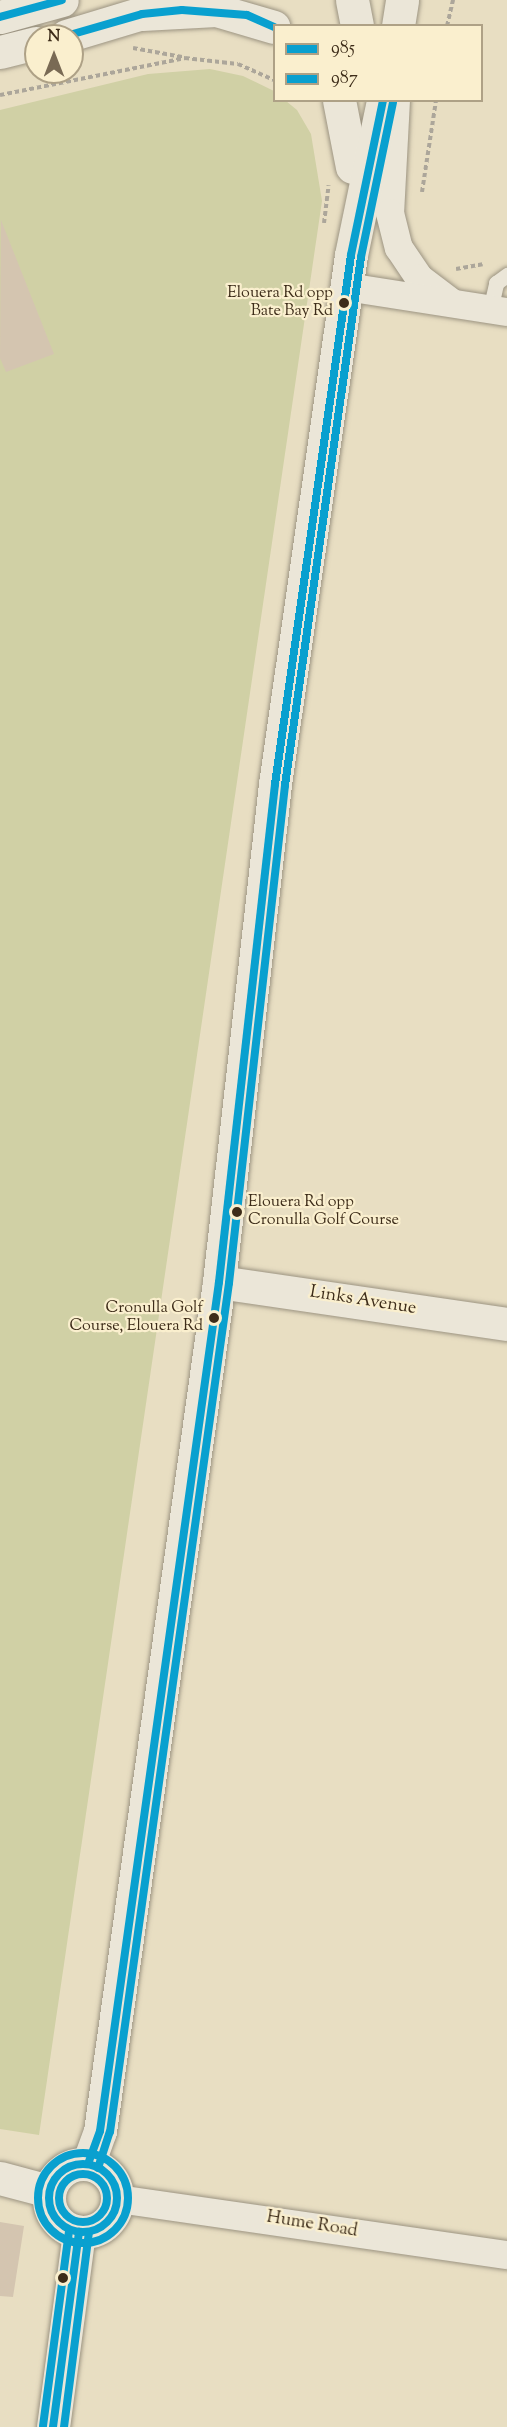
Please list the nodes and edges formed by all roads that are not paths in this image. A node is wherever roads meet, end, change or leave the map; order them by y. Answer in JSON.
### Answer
{"nodes":[{"id":1,"x":62,"y":0,"type":"edge"},
{"id":2,"x":181,"y":0,"type":"edge"},
{"id":3,"x":352,"y":0,"type":"edge"},
{"id":4,"x":402,"y":0,"type":"edge"},
{"id":5,"x":142,"y":14,"type":"junction"},
{"id":6,"x":0,"y":17,"type":"edge"},
{"id":7,"x":357,"y":24,"type":"edge"},
{"id":8,"x":398,"y":24,"type":"edge"},
{"id":9,"x":273,"y":27,"type":"edge"},
{"id":10,"x":84,"y":31,"type":"edge"},
{"id":11,"x":24,"y":46,"type":"edge"},
{"id":12,"x":0,"y":51,"type":"edge"},
{"id":13,"x":339,"y":102,"type":"edge"},
{"id":14,"x":360,"y":102,"type":"edge"},
{"id":15,"x":383,"y":102,"type":"edge"},
{"id":16,"x":396,"y":102,"type":"edge"},
{"id":17,"x":341,"y":172,"type":"junction"},
{"id":18,"x":349,"y":271,"type":"junction"},
{"id":19,"x":507,"y":275,"type":"edge"},
{"id":20,"x":452,"y":303,"type":"junction"},
{"id":21,"x":499,"y":311,"type":"edge"},
{"id":22,"x":219,"y":1282,"type":"junction"},
{"id":23,"x":507,"y":1324,"type":"edge"},
{"id":24,"x":88,"y":2164,"type":"junction"},
{"id":25,"x":0,"y":2178,"type":"edge"},
{"id":26,"x":49,"y":2191,"type":"junction"},
{"id":27,"x":118,"y":2199,"type":"junction"},
{"id":28,"x":79,"y":2232,"type":"junction"},
{"id":29,"x":507,"y":2255,"type":"edge"},
{"id":30,"x":53,"y":2427,"type":"edge"}],
"edges":[{"from":1,"to":6,"type":"street"},
{"from":2,"to":5,"type":"street"},
{"from":3,"to":7,"type":"street"},
{"from":4,"to":8,"type":"street"},
{"from":5,"to":9,"type":"street"},
{"from":5,"to":10,"type":"street"},
{"from":11,"to":12,"type":"street"},
{"from":13,"to":17,"type":"street"},
{"from":14,"to":17,"type":"street"},
{"from":15,"to":18,"type":"street"},
{"from":16,"to":20,"type":"street"},
{"from":17,"to":18,"type":"street"},
{"from":18,"to":20,"type":"street"},
{"from":18,"to":22,"type":"street"},
{"from":19,"to":21,"type":"lane"},
{"from":20,"to":21,"type":"street"},
{"from":22,"to":23,"type":"street","name":"Links Avenue"},
{"from":22,"to":24,"type":"street"},
{"from":24,"to":26,"type":"street"},
{"from":24,"to":27,"type":"street"},
{"from":25,"to":26,"type":"street"},
{"from":26,"to":28,"type":"street"},
{"from":27,"to":28,"type":"street"},
{"from":27,"to":29,"type":"street","name":"Hume Road"},
{"from":28,"to":30,"type":"street"}]}
